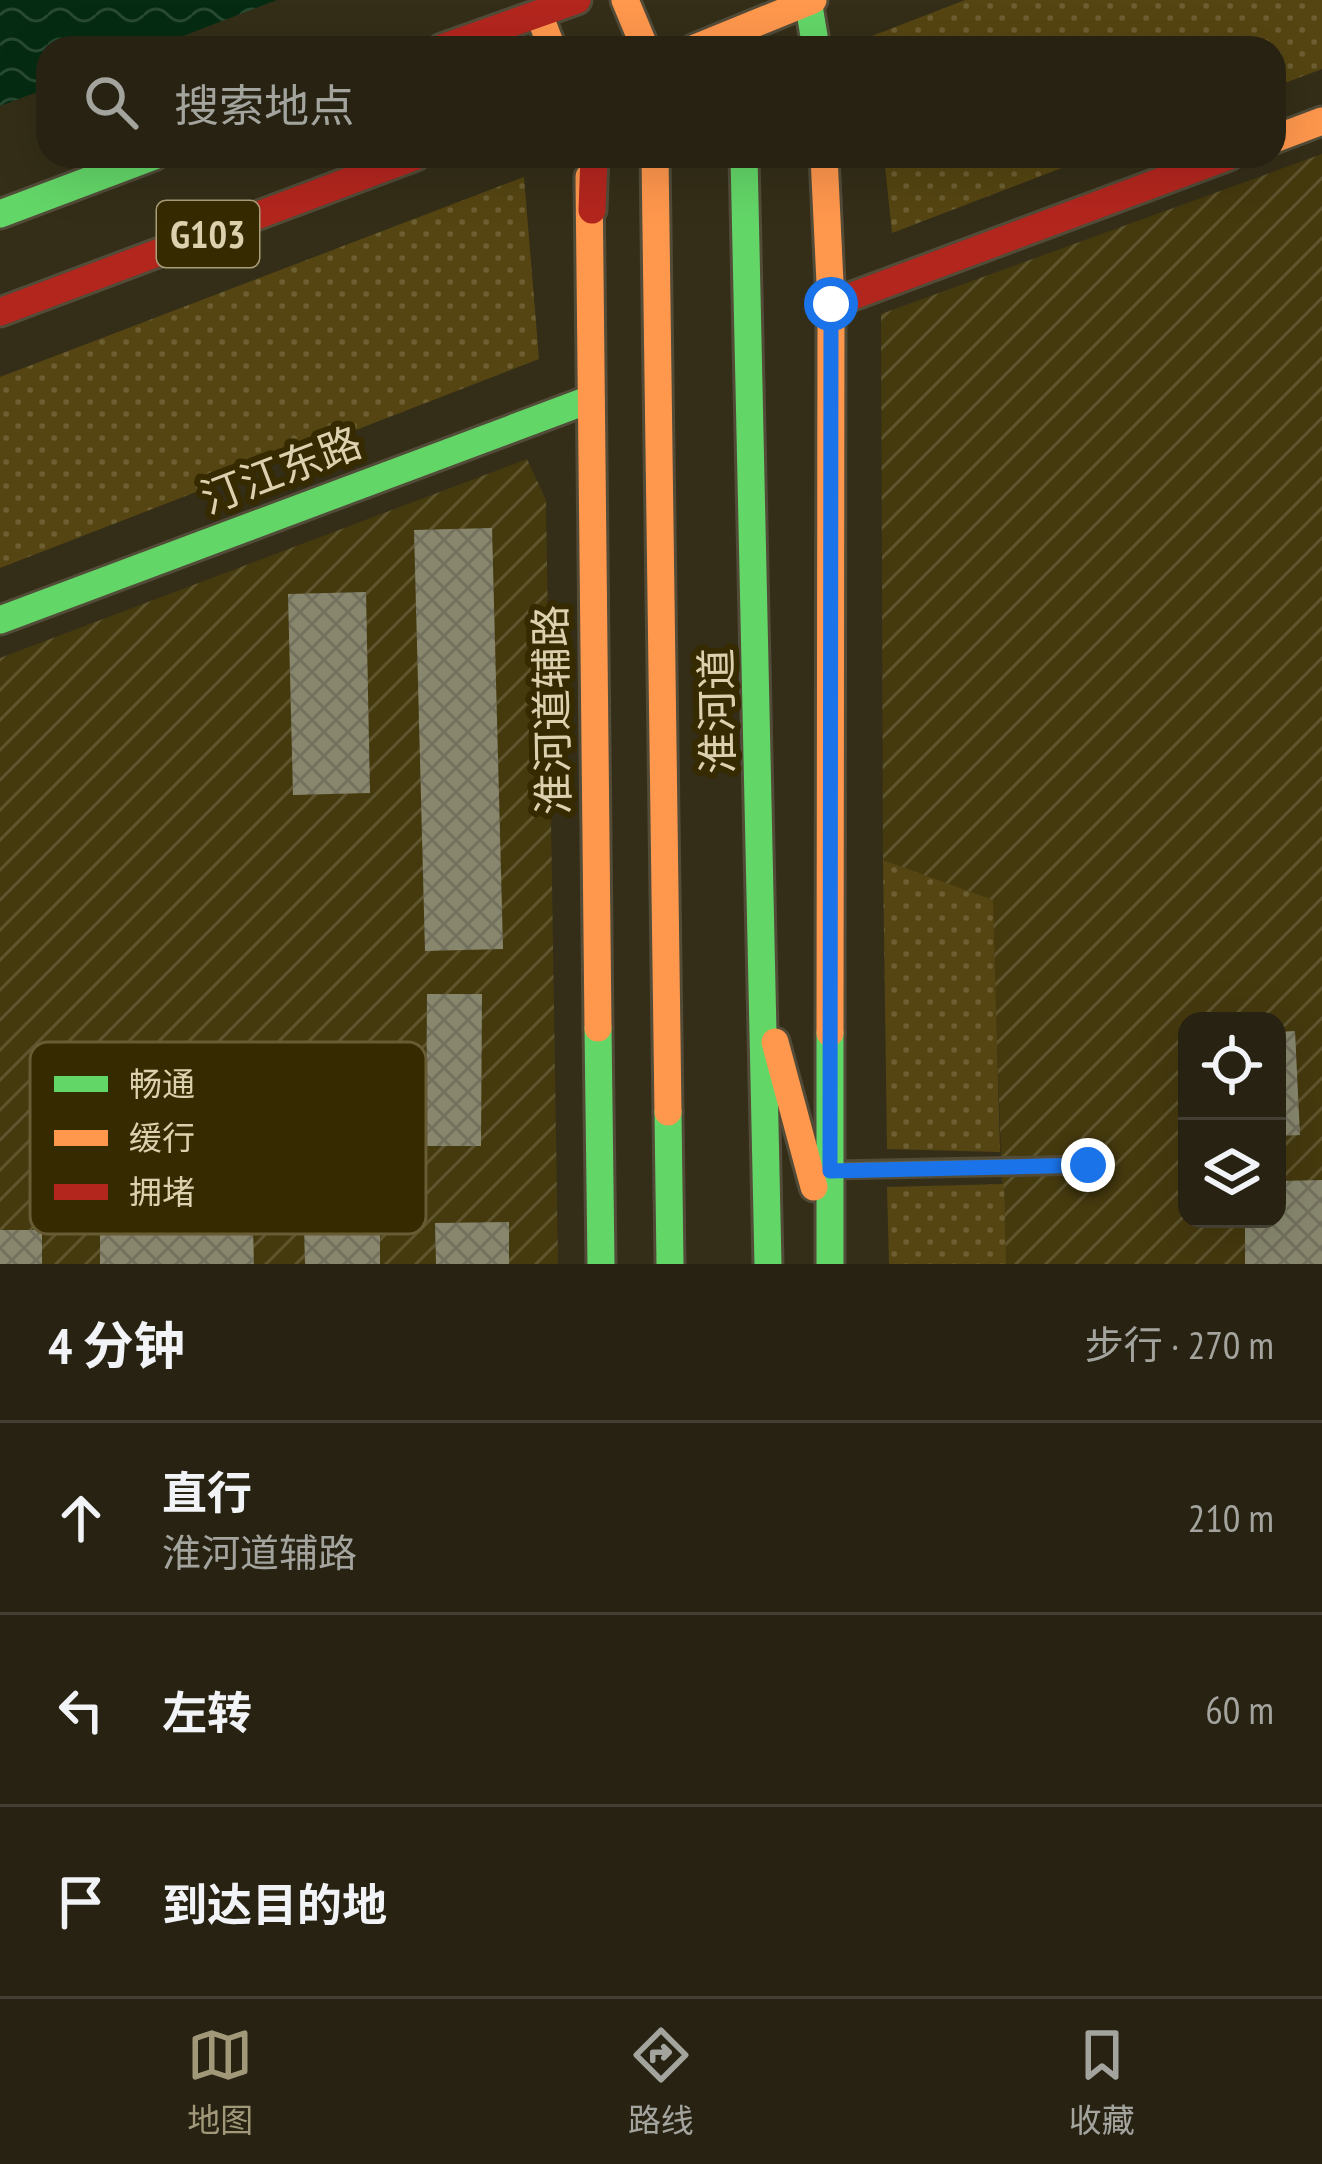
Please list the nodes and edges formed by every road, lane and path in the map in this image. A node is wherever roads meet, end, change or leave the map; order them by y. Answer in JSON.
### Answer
{"nodes":[{"id":1,"x":577,"y":0,"type":"edge"},
{"id":2,"x":625,"y":0,"type":"edge"},
{"id":3,"x":722,"y":0,"type":"edge"},
{"id":4,"x":810,"y":1,"type":"edge"},
{"id":5,"x":539,"y":14,"type":"junction"},
{"id":6,"x":476,"y":36,"type":"edge"},
{"id":7,"x":547,"y":36,"type":"edge"},
{"id":8,"x":640,"y":36,"type":"edge"},
{"id":9,"x":733,"y":36,"type":"edge"},
{"id":10,"x":742,"y":36,"type":"edge"},
{"id":11,"x":814,"y":36,"type":"edge"},
{"id":12,"x":1322,"y":122,"type":"edge"},
{"id":13,"x":1286,"y":135,"type":"edge"},
{"id":14,"x":122,"y":168,"type":"edge"},
{"id":15,"x":384,"y":168,"type":"edge"},
{"id":16,"x":590,"y":168,"type":"edge"},
{"id":17,"x":655,"y":168,"type":"edge"},
{"id":18,"x":736,"y":168,"type":"edge"},
{"id":19,"x":745,"y":168,"type":"edge"},
{"id":20,"x":825,"y":168,"type":"edge"},
{"id":21,"x":1197,"y":168,"type":"edge"},
{"id":22,"x":747,"y":206,"type":"junction"},
{"id":23,"x":0,"y":214,"type":"edge"},
{"id":24,"x":831,"y":304,"type":"junction"},
{"id":25,"x":0,"y":312,"type":"edge"},
{"id":26,"x":590,"y":399,"type":"junction"},
{"id":27,"x":0,"y":620,"type":"edge"},
{"id":28,"x":765,"y":1006,"type":"junction"},
{"id":29,"x":1088,"y":1165,"type":"dead end"},
{"id":30,"x":830,"y":1171,"type":"junction"},
{"id":31,"x":830,"y":1253,"type":"edge"},
{"id":32,"x":602,"y":1264,"type":"edge"},
{"id":33,"x":670,"y":1264,"type":"edge"},
{"id":34,"x":768,"y":1264,"type":"edge"}],
"edges":[{"from":1,"to":5,"type":"main road"},
{"from":2,"to":8,"type":"main road"},
{"from":3,"to":9,"type":"main road"},
{"from":4,"to":10,"type":"main road"},
{"from":4,"to":11,"type":"main road"},
{"from":5,"to":6,"type":"main road"},
{"from":5,"to":7,"type":"main road"},
{"from":12,"to":13,"type":"main road"},
{"from":14,"to":23,"type":"main road","number":"G103"},
{"from":15,"to":25,"type":"main road","number":"G103"},
{"from":16,"to":26,"type":"main road","name":"淮河道辅路"},
{"from":17,"to":33,"type":"main road","name":"淮河道"},
{"from":18,"to":22,"type":"main road"},
{"from":19,"to":22,"type":"main road","name":"淮河道"},
{"from":20,"to":24,"type":"main road"},
{"from":21,"to":24,"type":"main road"},
{"from":22,"to":28,"type":"main road","name":"淮河道"},
{"from":24,"to":30,"type":"main road"},
{"from":26,"to":27,"type":"main road","name":"汀江东路"},
{"from":26,"to":32,"type":"main road","name":"淮河道辅路"},
{"from":28,"to":31,"type":"main road"},
{"from":28,"to":34,"type":"main road","name":"淮河道"},
{"from":29,"to":30,"type":"lane"},
{"from":30,"to":31,"type":"main road"}]}
